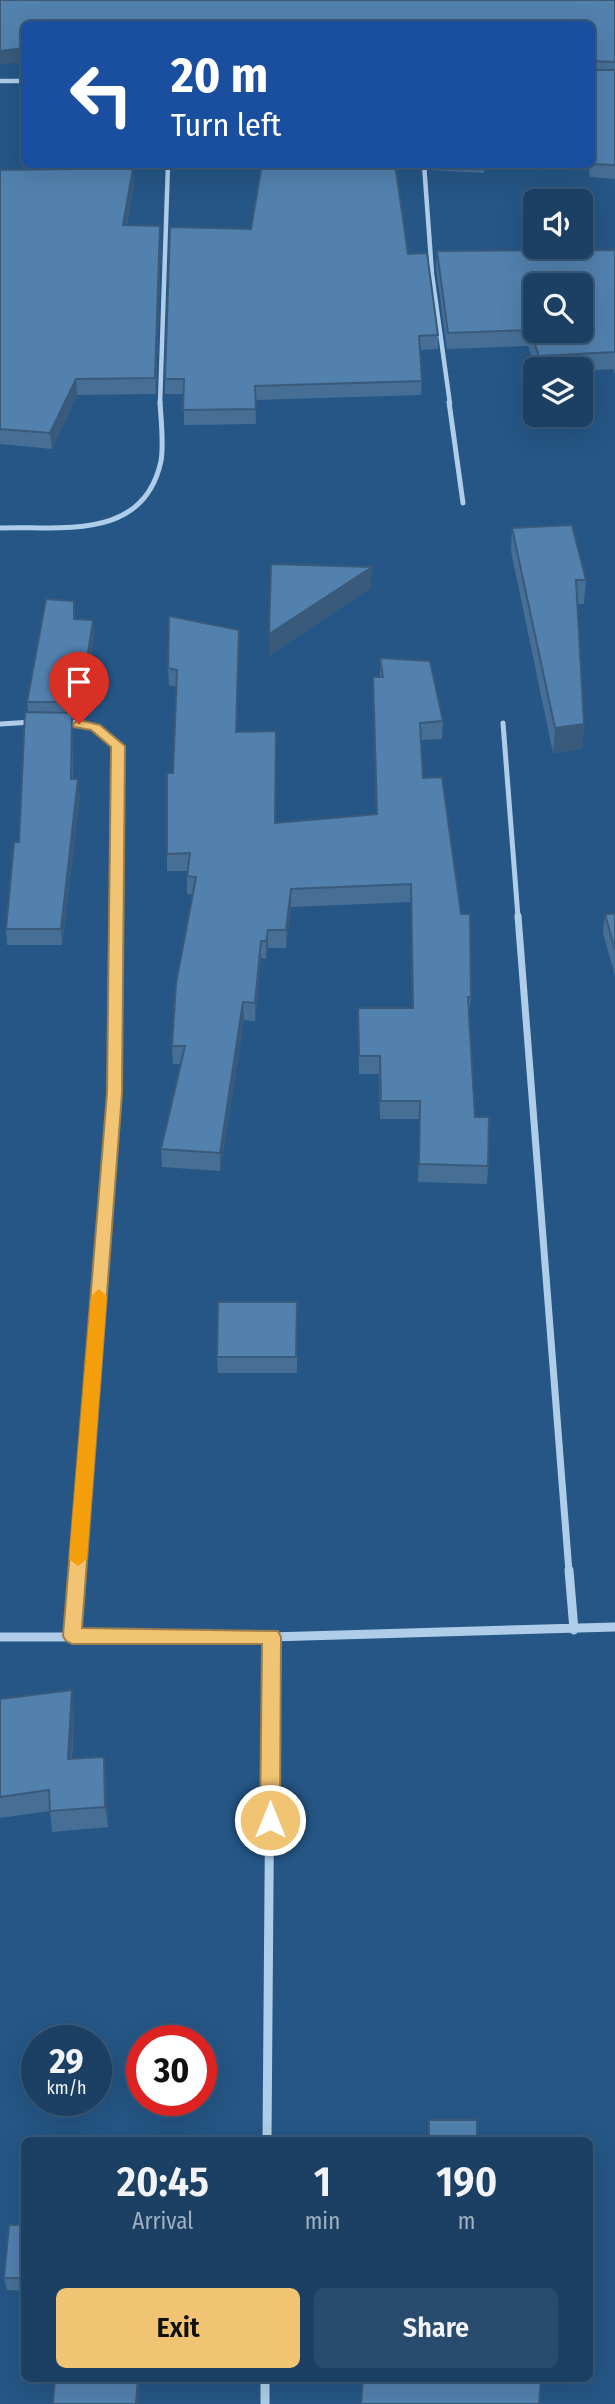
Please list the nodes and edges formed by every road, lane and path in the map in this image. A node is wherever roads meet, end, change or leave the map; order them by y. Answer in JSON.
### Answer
{"nodes":[{"id":1,"x":21,"y":81,"type":"edge"},
{"id":2,"x":0,"y":82,"type":"edge"},
{"id":3,"x":168,"y":168,"type":"edge"},
{"id":4,"x":424,"y":168,"type":"edge"},
{"id":5,"x":463,"y":503,"type":"dead end"},
{"id":6,"x":0,"y":528,"type":"edge"},
{"id":7,"x":50,"y":721,"type":"edge"},
{"id":8,"x":38,"y":722,"type":"edge"},
{"id":9,"x":0,"y":723,"type":"edge"},
{"id":10,"x":503,"y":723,"type":"dead end"},
{"id":11,"x":615,"y":1627,"type":"edge"},
{"id":12,"x":574,"y":1630,"type":"junction"},
{"id":13,"x":72,"y":1636,"type":"junction"},
{"id":14,"x":0,"y":1637,"type":"edge"},
{"id":15,"x":271,"y":1637,"type":"junction"},
{"id":16,"x":267,"y":2137,"type":"edge"},
{"id":17,"x":265,"y":2382,"type":"edge"},
{"id":18,"x":265,"y":2404,"type":"edge"}],
"edges":[{"from":1,"to":2,"type":"street"},
{"from":3,"to":6,"type":"street"},
{"from":4,"to":5,"type":"street"},
{"from":7,"to":13,"type":"street"},
{"from":8,"to":9,"type":"street"},
{"from":10,"to":12,"type":"street"},
{"from":11,"to":12,"type":"street"},
{"from":12,"to":15,"type":"street"},
{"from":13,"to":14,"type":"street"},
{"from":13,"to":15,"type":"street"},
{"from":15,"to":16,"type":"street"},
{"from":17,"to":18,"type":"street"}]}
